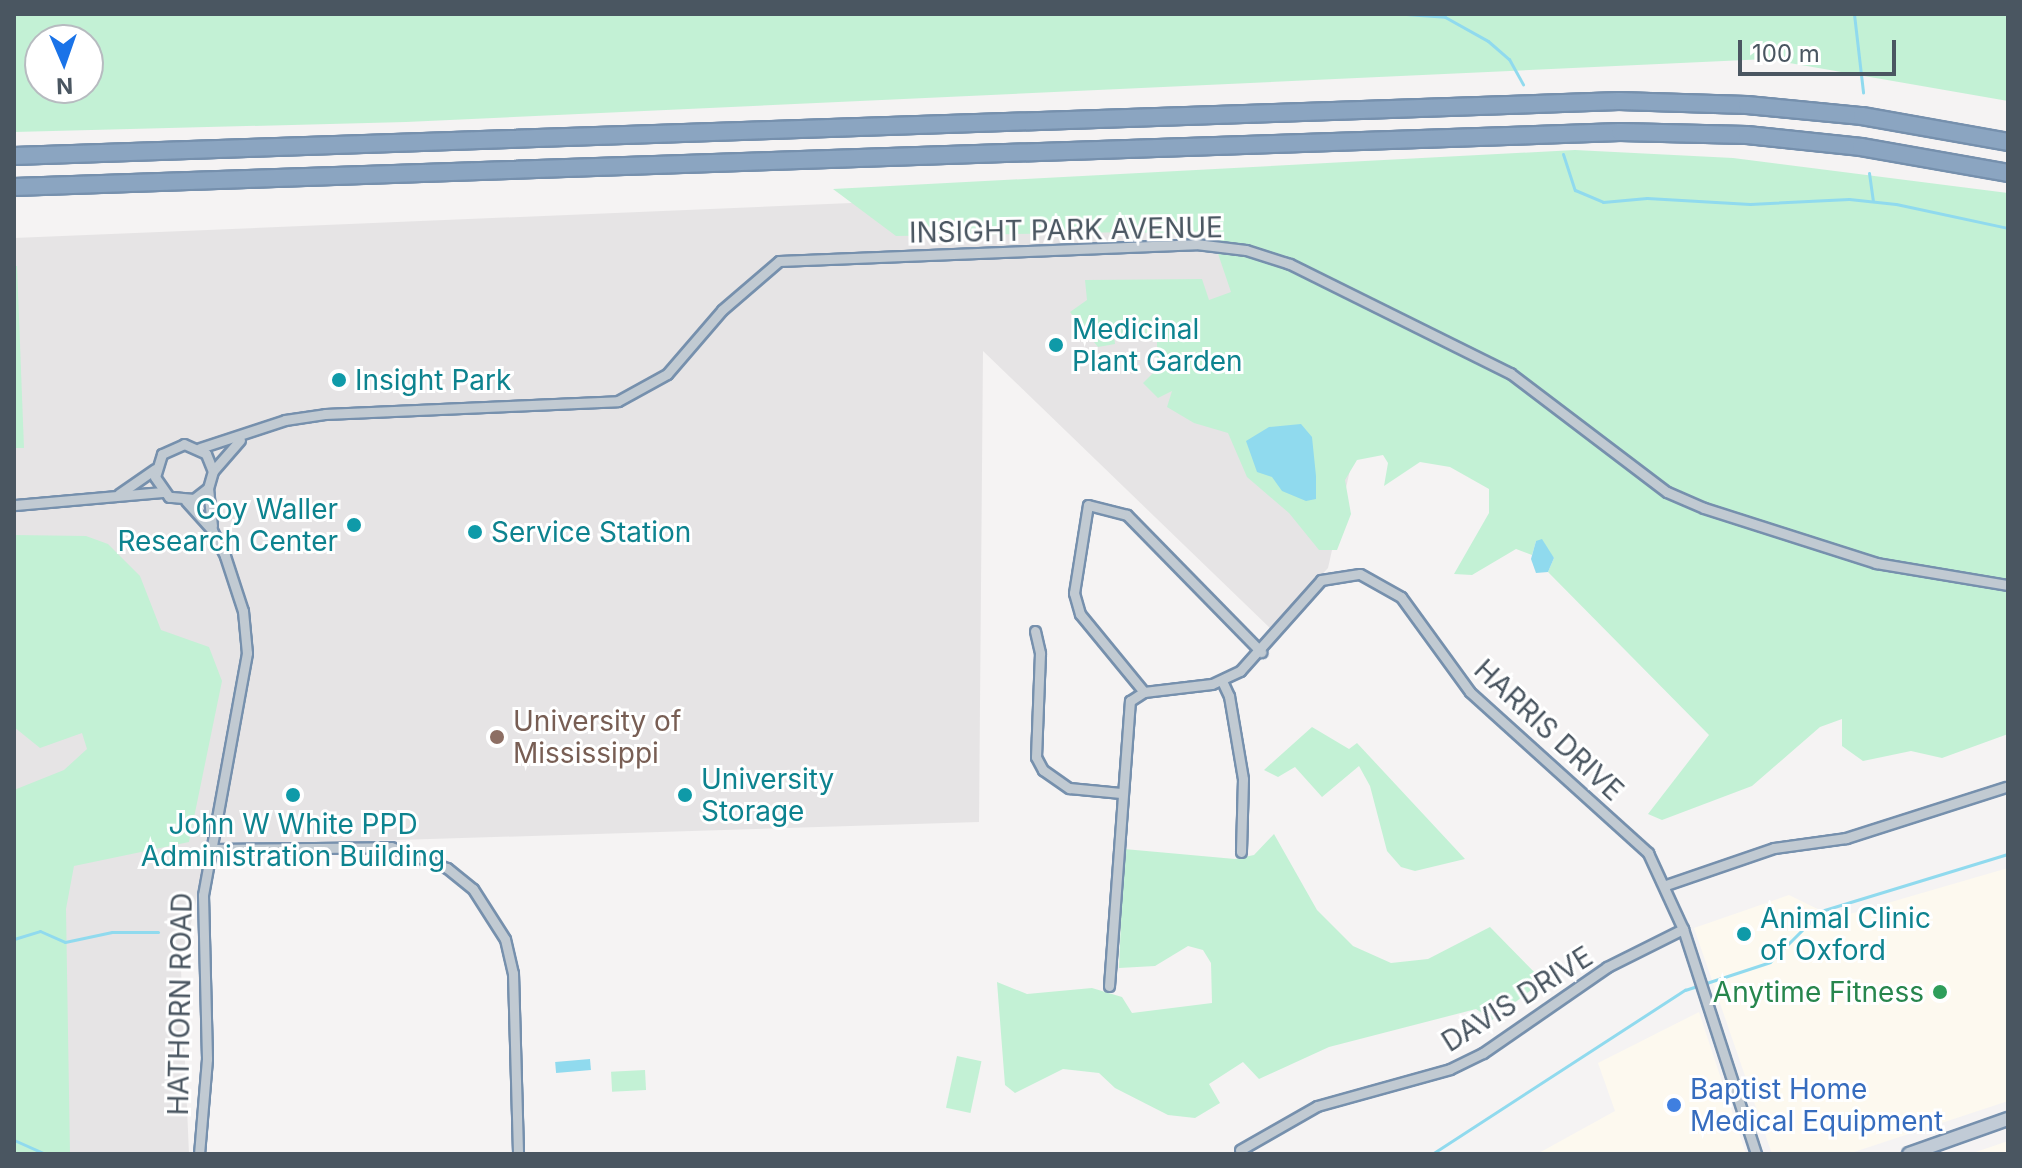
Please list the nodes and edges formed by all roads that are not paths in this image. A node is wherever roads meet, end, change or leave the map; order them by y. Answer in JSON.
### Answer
{"nodes":[{"id":1,"x":2008,"y":142,"type":"edge"},
{"id":2,"x":14,"y":156,"type":"edge"},
{"id":3,"x":2008,"y":173,"type":"edge"},
{"id":4,"x":14,"y":187,"type":"edge"},
{"id":5,"x":243,"y":438,"type":"junction"},
{"id":6,"x":200,"y":448,"type":"junction"},
{"id":7,"x":155,"y":469,"type":"junction"},
{"id":8,"x":213,"y":471,"type":"junction"},
{"id":9,"x":208,"y":488,"type":"junction"},
{"id":10,"x":163,"y":492,"type":"junction"},
{"id":11,"x":116,"y":496,"type":"junction"},
{"id":12,"x":186,"y":501,"type":"junction"},
{"id":13,"x":14,"y":505,"type":"edge"},
{"id":14,"x":212,"y":530,"type":"junction"},
{"id":15,"x":2008,"y":585,"type":"edge"},
{"id":16,"x":1035,"y":631,"type":"dead end"},
{"id":17,"x":1261,"y":652,"type":"junction"},
{"id":18,"x":1222,"y":681,"type":"junction"},
{"id":19,"x":1144,"y":692,"type":"junction"},
{"id":20,"x":2006,"y":787,"type":"edge"},
{"id":21,"x":1121,"y":793,"type":"junction"},
{"id":22,"x":212,"y":849,"type":"junction"},
{"id":23,"x":1241,"y":852,"type":"dead end"},
{"id":24,"x":1666,"y":885,"type":"junction"},
{"id":25,"x":1683,"y":929,"type":"junction"},
{"id":26,"x":1109,"y":986,"type":"dead end"},
{"id":27,"x":2008,"y":1119,"type":"edge"},
{"id":28,"x":1240,"y":1150,"type":"dead end"},
{"id":29,"x":199,"y":1154,"type":"edge"},
{"id":30,"x":518,"y":1154,"type":"edge"},
{"id":31,"x":1756,"y":1154,"type":"edge"},
{"id":32,"x":1909,"y":1154,"type":"edge"}],
"edges":[{"from":1,"to":2,"type":"highway"},
{"from":3,"to":4,"type":"highway"},
{"from":5,"to":6,"type":"street","name":"INSIGHT PARK AVENUE"},
{"from":5,"to":8,"type":"street"},
{"from":5,"to":15,"type":"street","name":"INSIGHT PARK AVENUE"},
{"from":6,"to":7,"type":"street","name":"HATHORN ROAD"},
{"from":6,"to":8,"type":"street"},
{"from":7,"to":10,"type":"street"},
{"from":7,"to":11,"type":"street","name":"HATHORN ROAD"},
{"from":8,"to":9,"type":"street","name":"HATHORN ROAD"},
{"from":9,"to":12,"type":"street"},
{"from":9,"to":14,"type":"street","name":"HATHORN ROAD"},
{"from":10,"to":11,"type":"street","name":"HATHORN ROAD"},
{"from":10,"to":12,"type":"street","name":"HATHORN ROAD"},
{"from":11,"to":13,"type":"street","name":"HATHORN ROAD"},
{"from":12,"to":14,"type":"street","name":"HATHORN ROAD"},
{"from":14,"to":22,"type":"street","name":"HATHORN ROAD"},
{"from":16,"to":21,"type":"street"},
{"from":17,"to":18,"type":"street","name":"HARRIS DRIVE"},
{"from":17,"to":19,"type":"street"},
{"from":17,"to":24,"type":"street","name":"HARRIS DRIVE"},
{"from":18,"to":19,"type":"street","name":"HARRIS DRIVE"},
{"from":18,"to":23,"type":"street"},
{"from":19,"to":21,"type":"street"},
{"from":20,"to":24,"type":"street"},
{"from":21,"to":26,"type":"street"},
{"from":22,"to":29,"type":"street","name":"HATHORN ROAD"},
{"from":22,"to":30,"type":"street"},
{"from":24,"to":25,"type":"street","name":"HARRIS DRIVE"},
{"from":25,"to":28,"type":"street","name":"DAVIS DRIVE"},
{"from":25,"to":31,"type":"street","name":"HARRIS DRIVE"},
{"from":27,"to":32,"type":"main road"}]}
